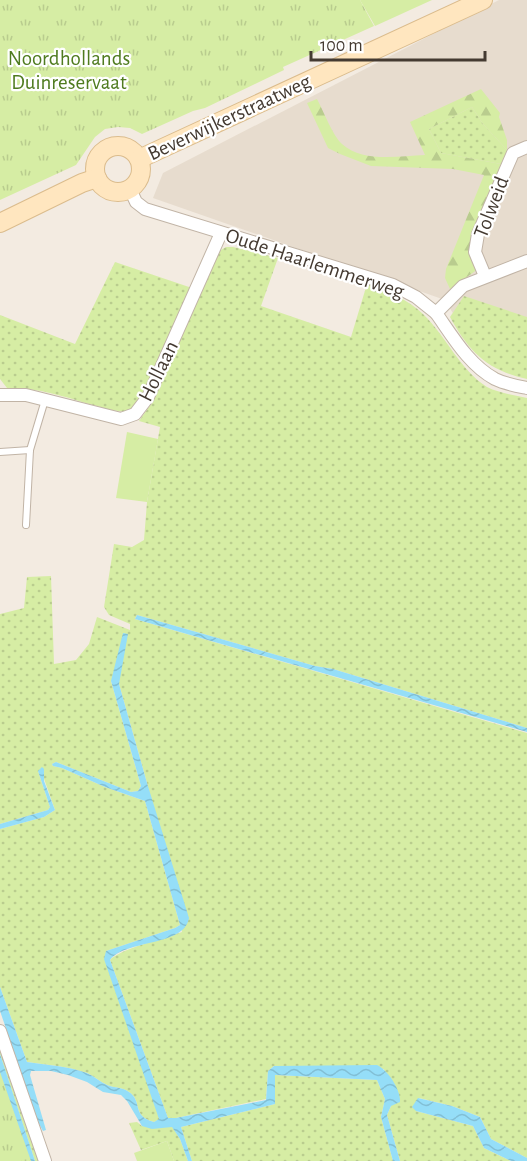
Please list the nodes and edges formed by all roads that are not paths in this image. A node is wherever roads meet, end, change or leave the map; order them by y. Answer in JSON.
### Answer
{"nodes":[{"id":1,"x":483,"y":0,"type":"edge"},
{"id":2,"x":527,"y":147,"type":"edge"},
{"id":3,"x":139,"y":159,"type":"junction"},
{"id":4,"x":97,"y":178,"type":"junction"},
{"id":5,"x":130,"y":189,"type":"junction"},
{"id":6,"x":0,"y":223,"type":"edge"},
{"id":7,"x":221,"y":233,"type":"junction"},
{"id":8,"x":527,"y":261,"type":"edge"},
{"id":9,"x":485,"y":276,"type":"junction"},
{"id":10,"x":436,"y":314,"type":"junction"},
{"id":11,"x":527,"y":388,"type":"edge"},
{"id":12,"x":0,"y":395,"type":"edge"},
{"id":13,"x":45,"y":400,"type":"junction"},
{"id":14,"x":30,"y":450,"type":"junction"},
{"id":15,"x":0,"y":452,"type":"edge"},
{"id":16,"x":26,"y":525,"type":"dead end"},
{"id":17,"x":0,"y":1031,"type":"edge"},
{"id":18,"x":45,"y":1161,"type":"edge"}],
"edges":[{"from":1,"to":3,"type":"main road","name":"Beverwijkerstraatweg"},
{"from":2,"to":9,"type":"street","name":"Tolweid"},
{"from":3,"to":4,"type":"main road"},
{"from":3,"to":5,"type":"main road"},
{"from":4,"to":5,"type":"main road"},
{"from":4,"to":6,"type":"main road"},
{"from":5,"to":7,"type":"street","name":"Oude Haarlemmerweg"},
{"from":7,"to":10,"type":"street","name":"Oude Haarlemmerweg"},
{"from":7,"to":13,"type":"street","name":"Hollaan"},
{"from":8,"to":9,"type":"street"},
{"from":9,"to":10,"type":"street"},
{"from":10,"to":11,"type":"street","name":"Oude Haarlemmerweg"},
{"from":12,"to":13,"type":"street","name":"Hollaan"},
{"from":13,"to":14,"type":"lane"},
{"from":14,"to":15,"type":"lane"},
{"from":14,"to":16,"type":"lane"},
{"from":17,"to":18,"type":"street"}]}
